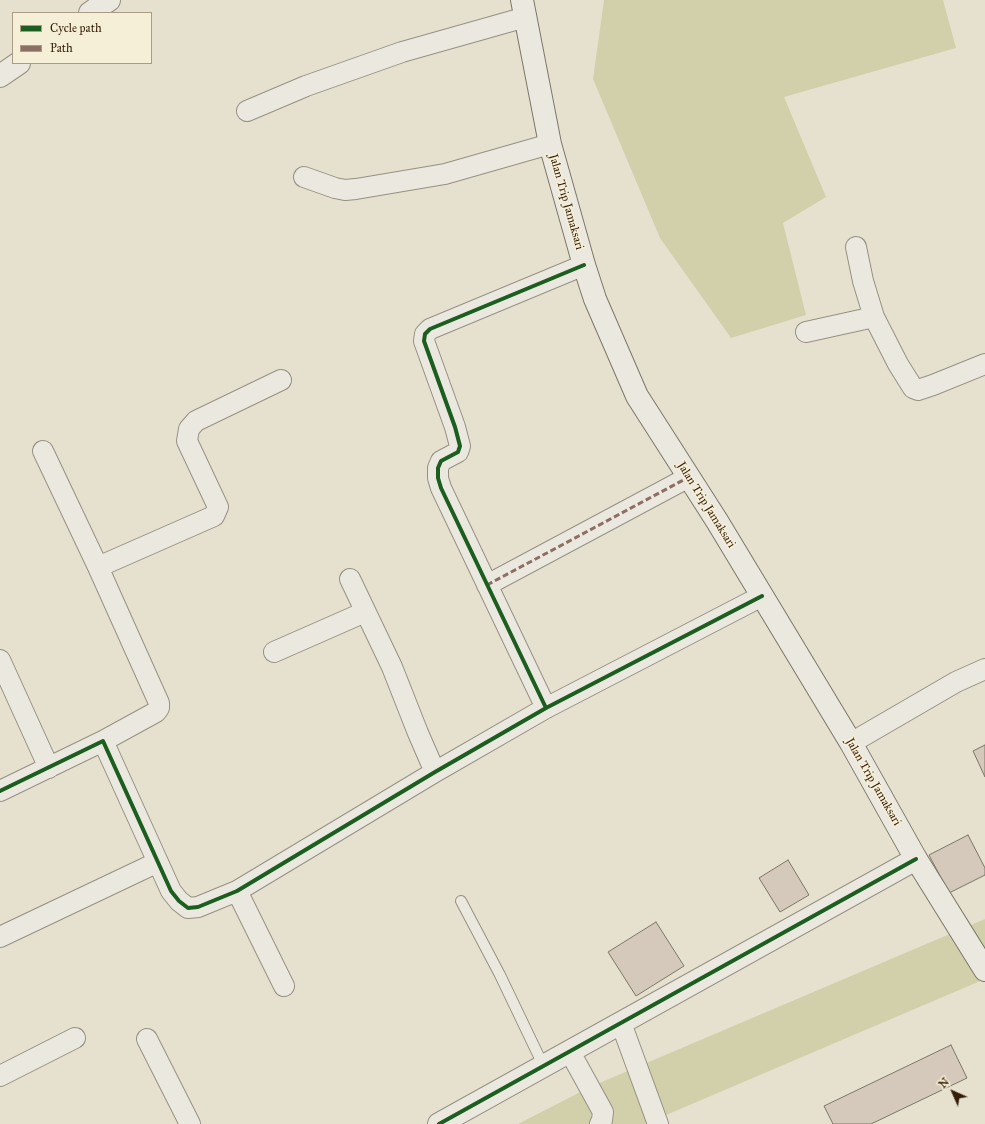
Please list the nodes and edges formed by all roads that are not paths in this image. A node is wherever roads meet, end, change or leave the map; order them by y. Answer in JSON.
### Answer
{"nodes":[{"id":1,"x":109,"y":0,"type":"edge"},
{"id":2,"x":524,"y":8,"type":"edge"},
{"id":3,"x":91,"y":12,"type":"edge"},
{"id":4,"x":18,"y":64,"type":"edge"},
{"id":5,"x":0,"y":76,"type":"edge"},
{"id":6,"x":247,"y":111,"type":"dead end"},
{"id":7,"x":550,"y":144,"type":"junction"},
{"id":8,"x":304,"y":177,"type":"dead end"},
{"id":9,"x":856,"y":247,"type":"dead end"},
{"id":10,"x":584,"y":266,"type":"junction"},
{"id":11,"x":874,"y":317,"type":"junction"},
{"id":12,"x":806,"y":332,"type":"dead end"},
{"id":13,"x":985,"y":364,"type":"edge"},
{"id":14,"x":281,"y":380,"type":"dead end"},
{"id":15,"x":43,"y":451,"type":"dead end"},
{"id":16,"x":691,"y":480,"type":"junction"},
{"id":17,"x":98,"y":567,"type":"junction"},
{"id":18,"x":350,"y":579,"type":"dead end"},
{"id":19,"x":487,"y":584,"type":"junction"},
{"id":20,"x":762,"y":596,"type":"junction"},
{"id":21,"x":365,"y":612,"type":"junction"},
{"id":22,"x":274,"y":652,"type":"dead end"},
{"id":23,"x":0,"y":660,"type":"edge"},
{"id":24,"x":985,"y":669,"type":"edge"},
{"id":25,"x":546,"y":708,"type":"junction"},
{"id":26,"x":103,"y":741,"type":"junction"},
{"id":27,"x":851,"y":743,"type":"junction"},
{"id":28,"x":49,"y":768,"type":"junction"},
{"id":29,"x":435,"y":772,"type":"junction"},
{"id":30,"x":0,"y":791,"type":"edge"},
{"id":31,"x":916,"y":859,"type":"junction"},
{"id":32,"x":158,"y":862,"type":"junction"},
{"id":33,"x":237,"y":891,"type":"junction"},
{"id":34,"x":461,"y":901,"type":"dead end"},
{"id":35,"x":0,"y":937,"type":"edge"},
{"id":36,"x":982,"y":958,"type":"edge"},
{"id":37,"x":284,"y":986,"type":"dead end"},
{"id":38,"x":616,"y":1026,"type":"junction"},
{"id":39,"x":75,"y":1038,"type":"dead end"},
{"id":40,"x":147,"y":1039,"type":"dead end"},
{"id":41,"x":570,"y":1052,"type":"junction"},
{"id":42,"x":544,"y":1067,"type":"junction"},
{"id":43,"x":0,"y":1076,"type":"edge"},
{"id":44,"x":190,"y":1124,"type":"edge"},
{"id":45,"x":439,"y":1124,"type":"edge"},
{"id":46,"x":600,"y":1124,"type":"edge"},
{"id":47,"x":658,"y":1124,"type":"edge"}],
"edges":[{"from":1,"to":3,"type":"main road"},
{"from":2,"to":6,"type":"street"},
{"from":2,"to":7,"type":"main road","name":"Jalan Trip Jamaksari"},
{"from":4,"to":5,"type":"main road"},
{"from":7,"to":8,"type":"street"},
{"from":7,"to":10,"type":"main road","name":"Jalan Trip Jamaksari"},
{"from":9,"to":11,"type":"street"},
{"from":10,"to":16,"type":"main road","name":"Jalan Trip Jamaksari"},
{"from":10,"to":19,"type":"street"},
{"from":11,"to":12,"type":"street"},
{"from":11,"to":13,"type":"street"},
{"from":14,"to":17,"type":"street"},
{"from":15,"to":17,"type":"street"},
{"from":16,"to":19,"type":"street"},
{"from":16,"to":20,"type":"main road","name":"Jalan Trip Jamaksari"},
{"from":17,"to":26,"type":"street"},
{"from":18,"to":21,"type":"street"},
{"from":19,"to":25,"type":"street"},
{"from":20,"to":25,"type":"street"},
{"from":20,"to":27,"type":"main road","name":"Jalan Trip Jamaksari"},
{"from":21,"to":22,"type":"street"},
{"from":21,"to":29,"type":"street"},
{"from":23,"to":28,"type":"street"},
{"from":24,"to":27,"type":"street"},
{"from":25,"to":29,"type":"street"},
{"from":26,"to":28,"type":"street"},
{"from":26,"to":32,"type":"street"},
{"from":27,"to":31,"type":"main road","name":"Jalan Trip Jamaksari"},
{"from":28,"to":30,"type":"street"},
{"from":29,"to":33,"type":"street"},
{"from":31,"to":36,"type":"main road","name":"Jalan Trip Jamaksari"},
{"from":31,"to":38,"type":"main road"},
{"from":32,"to":33,"type":"street"},
{"from":32,"to":35,"type":"street"},
{"from":33,"to":37,"type":"street"},
{"from":34,"to":42,"type":"lane"},
{"from":38,"to":41,"type":"main road"},
{"from":38,"to":47,"type":"street"},
{"from":39,"to":43,"type":"street"},
{"from":40,"to":44,"type":"street"},
{"from":41,"to":42,"type":"main road"},
{"from":41,"to":46,"type":"street"},
{"from":42,"to":45,"type":"main road"}]}
